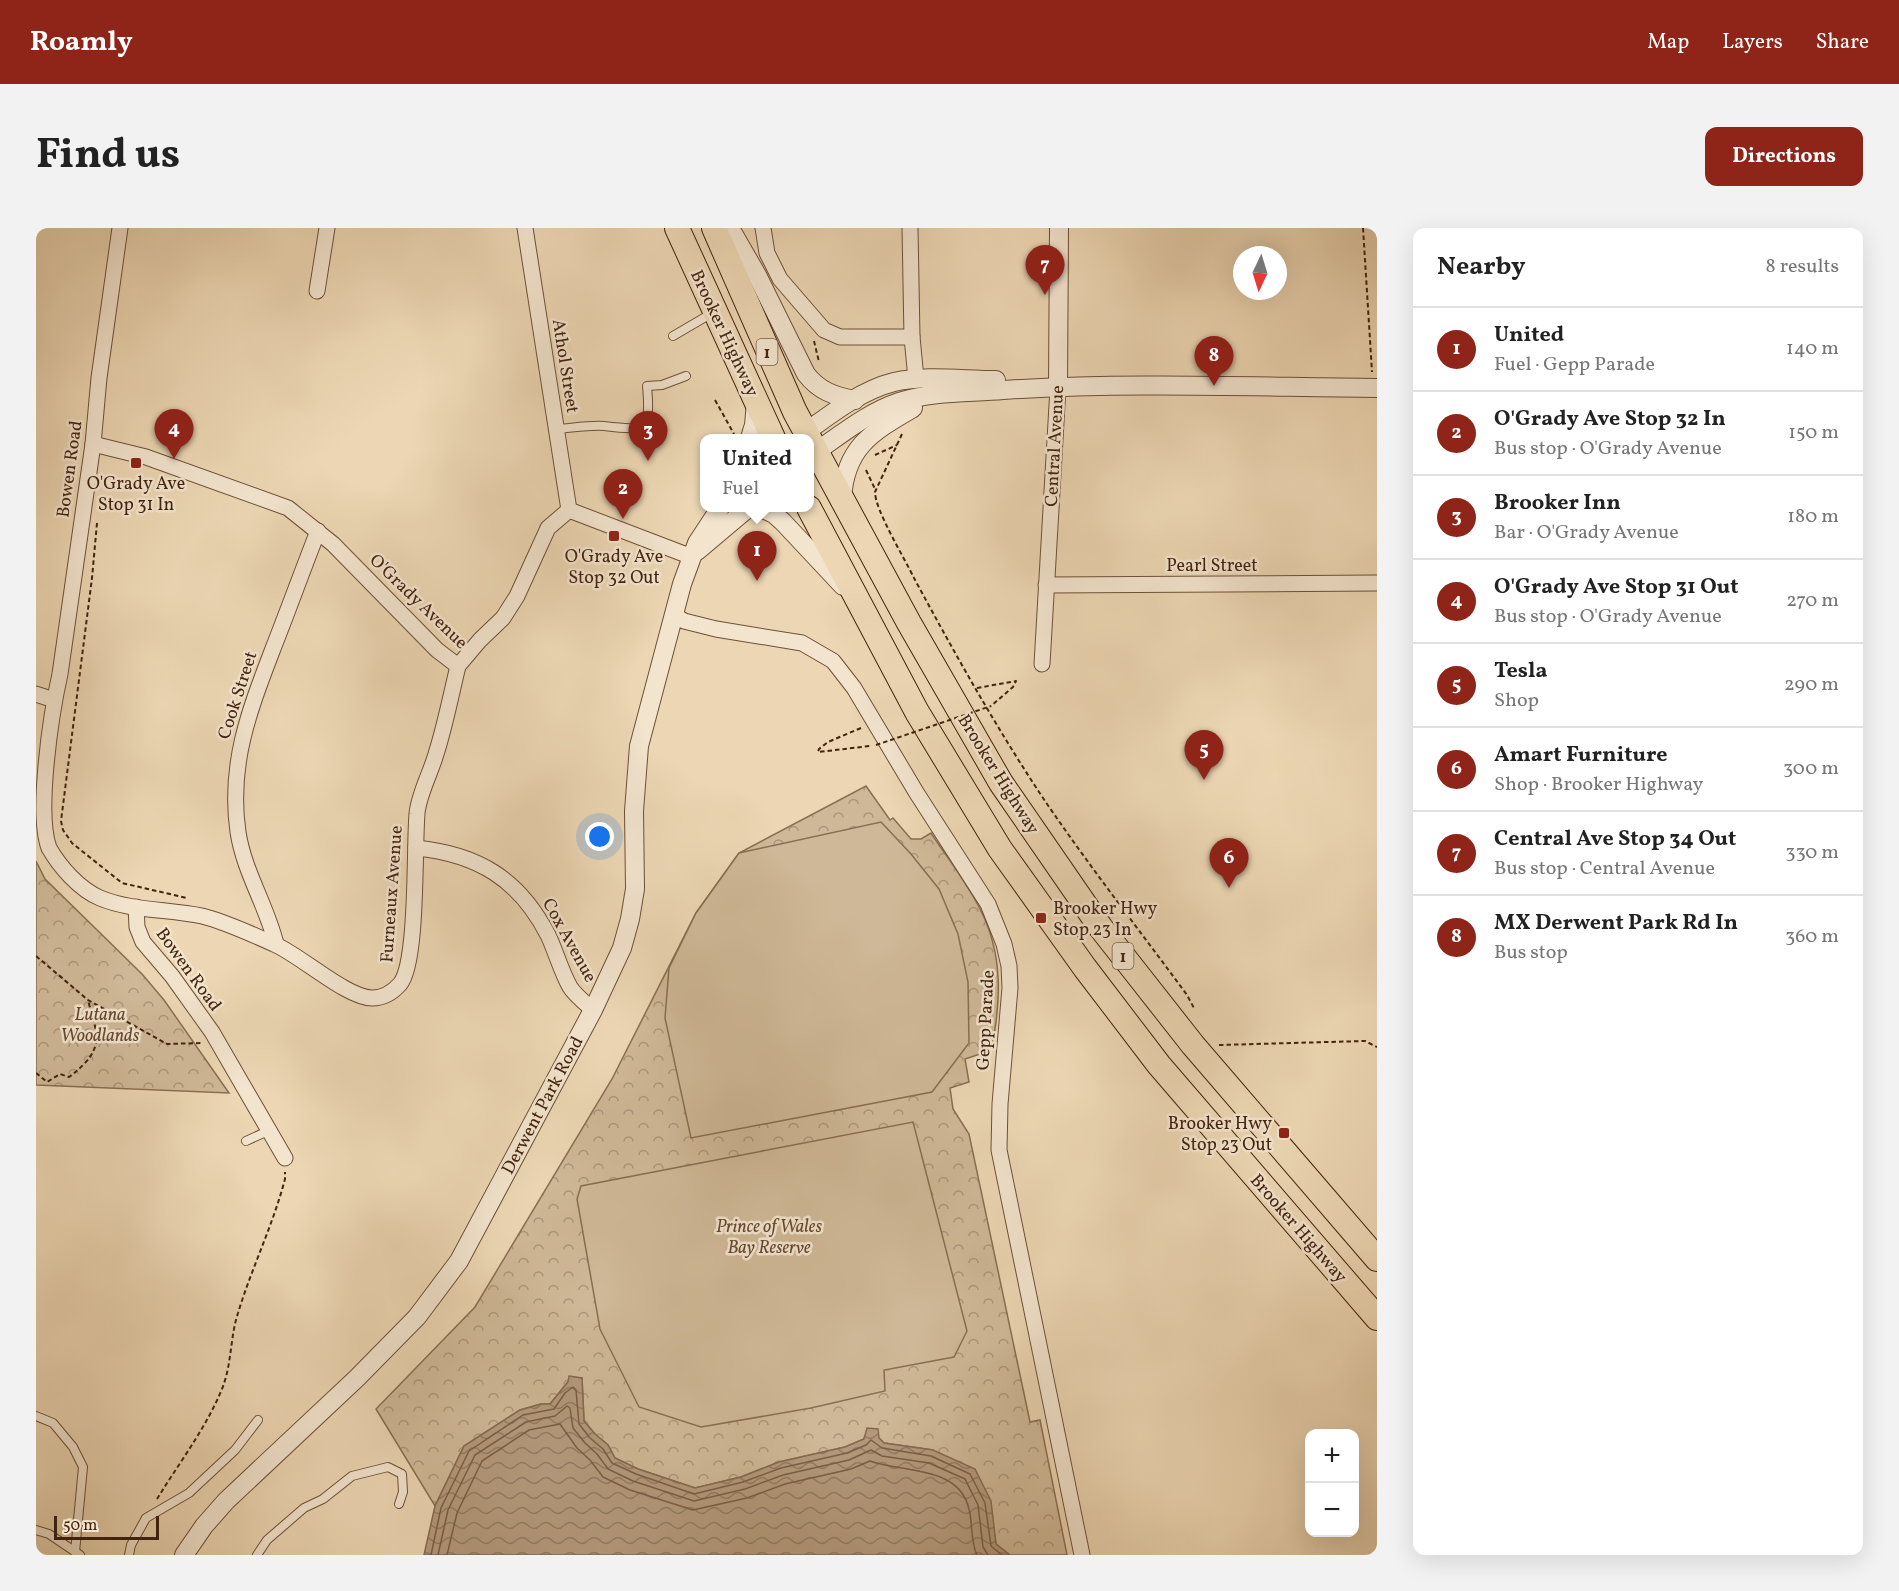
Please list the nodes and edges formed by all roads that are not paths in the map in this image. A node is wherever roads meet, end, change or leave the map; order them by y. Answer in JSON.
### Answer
{"nodes":[{"id":1,"x":120,"y":228,"type":"edge"},
{"id":2,"x":327,"y":228,"type":"edge"},
{"id":3,"x":525,"y":228,"type":"edge"},
{"id":4,"x":677,"y":228,"type":"edge"},
{"id":5,"x":714,"y":228,"type":"edge"},
{"id":6,"x":729,"y":228,"type":"edge"},
{"id":7,"x":763,"y":228,"type":"edge"},
{"id":8,"x":910,"y":228,"type":"edge"},
{"id":9,"x":1059,"y":228,"type":"edge"},
{"id":10,"x":317,"y":291,"type":"dead end"},
{"id":11,"x":715,"y":312,"type":"junction"},
{"id":12,"x":674,"y":336,"type":"dead end"},
{"id":13,"x":912,"y":337,"type":"junction"},
{"id":14,"x":686,"y":376,"type":"dead end"},
{"id":15,"x":916,"y":380,"type":"junction"},
{"id":16,"x":1035,"y":388,"type":"junction"},
{"id":17,"x":1058,"y":388,"type":"junction"},
{"id":18,"x":1375,"y":388,"type":"edge"},
{"id":19,"x":948,"y":394,"type":"junction"},
{"id":20,"x":855,"y":399,"type":"junction"},
{"id":21,"x":756,"y":400,"type":"junction"},
{"id":22,"x":557,"y":429,"type":"junction"},
{"id":23,"x":746,"y":434,"type":"edge"},
{"id":24,"x":770,"y":434,"type":"edge"},
{"id":25,"x":803,"y":434,"type":"edge"},
{"id":26,"x":814,"y":437,"type":"edge"},
{"id":27,"x":814,"y":441,"type":"edge"},
{"id":28,"x":93,"y":444,"type":"junction"},
{"id":29,"x":814,"y":455,"type":"edge"},
{"id":30,"x":842,"y":499,"type":"junction"},
{"id":31,"x":569,"y":510,"type":"junction"},
{"id":32,"x":706,"y":512,"type":"edge"},
{"id":33,"x":717,"y":512,"type":"edge"},
{"id":34,"x":742,"y":512,"type":"edge"},
{"id":35,"x":770,"y":512,"type":"edge"},
{"id":36,"x":812,"y":512,"type":"edge"},
{"id":37,"x":318,"y":531,"type":"junction"},
{"id":38,"x":694,"y":551,"type":"junction"},
{"id":39,"x":1377,"y":583,"type":"edge"},
{"id":40,"x":1046,"y":585,"type":"junction"},
{"id":41,"x":861,"y":605,"type":"junction"},
{"id":42,"x":673,"y":614,"type":"junction"},
{"id":43,"x":1042,"y":664,"type":"dead end"},
{"id":44,"x":458,"y":666,"type":"junction"},
{"id":45,"x":36,"y":694,"type":"edge"},
{"id":46,"x":54,"y":700,"type":"junction"},
{"id":47,"x":416,"y":848,"type":"junction"},
{"id":48,"x":136,"y":907,"type":"junction"},
{"id":49,"x":276,"y":944,"type":"junction"},
{"id":50,"x":593,"y":1010,"type":"junction"},
{"id":51,"x":268,"y":1131,"type":"junction"},
{"id":52,"x":246,"y":1141,"type":"dead end"},
{"id":53,"x":285,"y":1158,"type":"road end"},
{"id":54,"x":1377,"y":1259,"type":"edge"},
{"id":55,"x":1377,"y":1318,"type":"edge"},
{"id":56,"x":36,"y":1416,"type":"edge"},
{"id":57,"x":258,"y":1419,"type":"dead end"},
{"id":58,"x":399,"y":1504,"type":"dead end"},
{"id":59,"x":36,"y":1530,"type":"edge"},
{"id":60,"x":77,"y":1553,"type":"edge"},
{"id":61,"x":129,"y":1555,"type":"edge"},
{"id":62,"x":183,"y":1555,"type":"edge"},
{"id":63,"x":257,"y":1555,"type":"edge"},
{"id":64,"x":1082,"y":1555,"type":"edge"}],
"edges":[{"from":1,"to":28,"type":"street","name":"Bowen Road"},
{"from":2,"to":10,"type":"street"},
{"from":3,"to":22,"type":"street","name":"Athol Street"},
{"from":4,"to":11,"type":"highway","name":"Brooker Highway","number":"1"},
{"from":5,"to":25,"type":"highway","name":"Brooker Highway","number":"1"},
{"from":6,"to":20,"type":"street"},
{"from":7,"to":13,"type":"street"},
{"from":8,"to":13,"type":"street"},
{"from":9,"to":17,"type":"street","name":"Central Avenue"},
{"from":11,"to":12,"type":"lane"},
{"from":11,"to":21,"type":"highway","name":"Brooker Highway","number":"1"},
{"from":13,"to":15,"type":"street"},
{"from":14,"to":22,"type":"lane"},
{"from":15,"to":16,"type":"street"},
{"from":15,"to":20,"type":"street"},
{"from":16,"to":17,"type":"street"},
{"from":16,"to":19,"type":"street"},
{"from":17,"to":18,"type":"street"},
{"from":17,"to":40,"type":"street","name":"Central Avenue"},
{"from":19,"to":27,"type":"street"},
{"from":19,"to":30,"type":"street"},
{"from":20,"to":26,"type":"street"},
{"from":21,"to":23,"type":"street"},
{"from":21,"to":24,"type":"highway","name":"Brooker Highway","number":"1"},
{"from":22,"to":31,"type":"street","name":"Athol Street"},
{"from":28,"to":37,"type":"street","name":"O'Grady Avenue"},
{"from":28,"to":46,"type":"street","name":"Bowen Road"},
{"from":29,"to":30,"type":"highway","name":"Brooker Highway","number":"1"},
{"from":30,"to":54,"type":"highway","name":"Brooker Highway","number":"1"},
{"from":31,"to":38,"type":"street"},
{"from":31,"to":44,"type":"street","name":"O'Grady Avenue"},
{"from":32,"to":38,"type":"street"},
{"from":33,"to":38,"type":"street","name":"Derwent Park Road"},
{"from":34,"to":38,"type":"street"},
{"from":35,"to":41,"type":"street"},
{"from":36,"to":41,"type":"highway","name":"Brooker Highway","number":"1"},
{"from":37,"to":44,"type":"street","name":"O'Grady Avenue"},
{"from":37,"to":49,"type":"street","name":"Cook Street"},
{"from":38,"to":42,"type":"street","name":"Derwent Park Road"},
{"from":39,"to":40,"type":"street","name":"Pearl Street"},
{"from":40,"to":43,"type":"street","name":"Central Avenue"},
{"from":41,"to":55,"type":"highway","name":"Brooker Highway","number":"1"},
{"from":42,"to":50,"type":"street","name":"Derwent Park Road"},
{"from":42,"to":64,"type":"street","name":"Gepp Parade"},
{"from":44,"to":47,"type":"street","name":"Furneaux Avenue"},
{"from":45,"to":46,"type":"street"},
{"from":46,"to":48,"type":"street","name":"Bowen Road"},
{"from":47,"to":49,"type":"street","name":"Furneaux Avenue"},
{"from":47,"to":50,"type":"street","name":"Cox Avenue"},
{"from":48,"to":49,"type":"street","name":"Furneaux Avenue"},
{"from":48,"to":51,"type":"street","name":"Bowen Road"},
{"from":50,"to":62,"type":"street","name":"Derwent Park Road"},
{"from":51,"to":52,"type":"lane"},
{"from":51,"to":53,"type":"street","name":"Bowen Road"},
{"from":56,"to":60,"type":"lane"},
{"from":57,"to":61,"type":"lane"},
{"from":58,"to":63,"type":"lane"},
{"from":59,"to":60,"type":"lane"}]}
